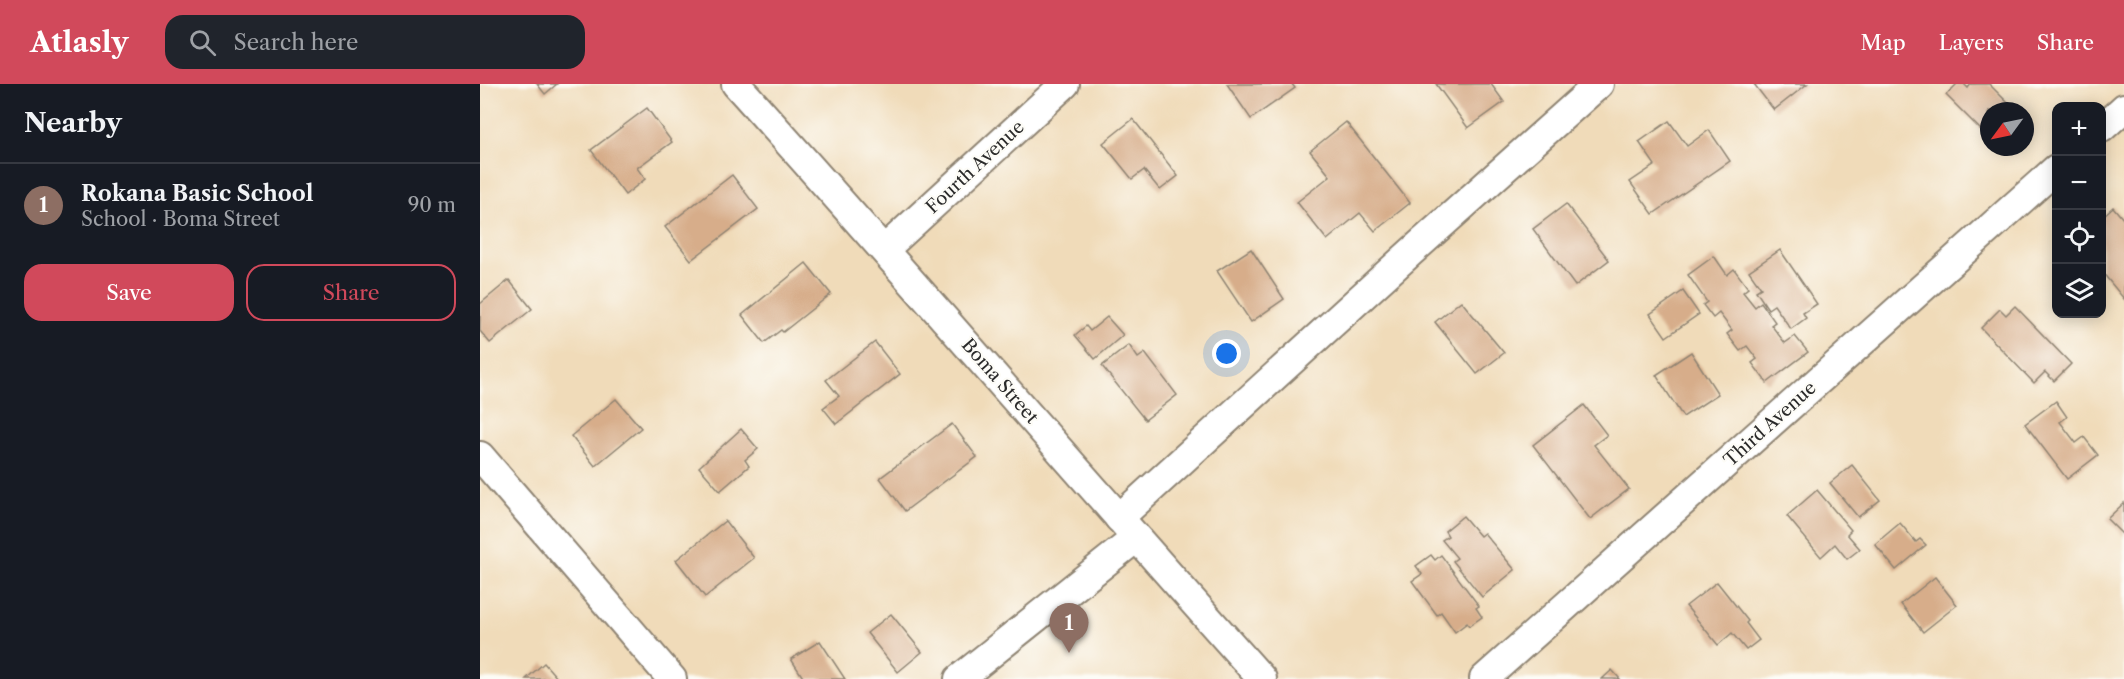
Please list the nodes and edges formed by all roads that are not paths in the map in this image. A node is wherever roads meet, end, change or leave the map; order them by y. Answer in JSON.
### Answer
{"nodes":[{"id":1,"x":736,"y":84,"type":"edge"},
{"id":2,"x":1065,"y":84,"type":"edge"},
{"id":3,"x":1599,"y":84,"type":"edge"},
{"id":4,"x":2124,"y":108,"type":"edge"},
{"id":5,"x":2106,"y":125,"type":"edge"},
{"id":6,"x":2052,"y":173,"type":"edge"},
{"id":7,"x":885,"y":249,"type":"junction"},
{"id":8,"x":480,"y":456,"type":"edge"},
{"id":9,"x":1127,"y":528,"type":"junction"},
{"id":10,"x":672,"y":679,"type":"edge"},
{"id":11,"x":959,"y":679,"type":"edge"},
{"id":12,"x":1262,"y":679,"type":"edge"},
{"id":13,"x":1484,"y":679,"type":"edge"}],
"edges":[{"from":1,"to":7,"type":"street","name":"Boma Street"},
{"from":2,"to":7,"type":"street","name":"Fourth Avenue"},
{"from":3,"to":9,"type":"street"},
{"from":4,"to":5,"type":"street"},
{"from":6,"to":13,"type":"street","name":"Third Avenue"},
{"from":7,"to":9,"type":"street","name":"Boma Street"},
{"from":8,"to":10,"type":"street"},
{"from":9,"to":11,"type":"street"},
{"from":9,"to":12,"type":"street","name":"Boma Street"}]}
